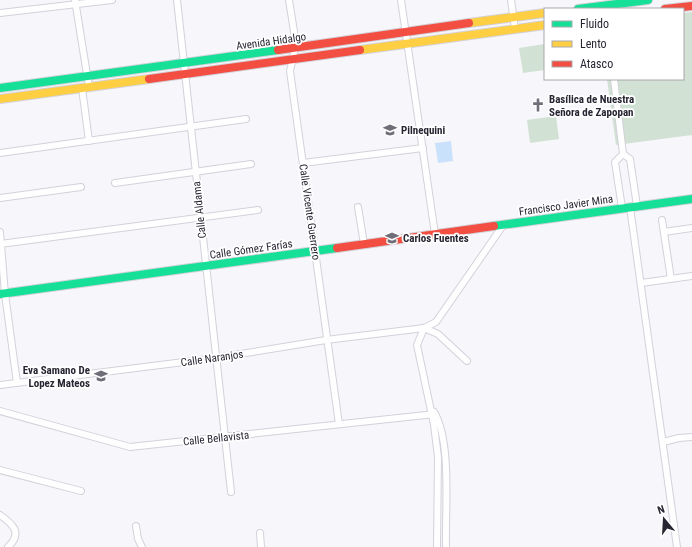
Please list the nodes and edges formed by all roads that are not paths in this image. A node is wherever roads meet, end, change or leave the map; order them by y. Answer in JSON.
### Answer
{"nodes":[{"id":1,"x":112,"y":0,"type":"edge"},
{"id":2,"x":177,"y":0,"type":"edge"},
{"id":3,"x":289,"y":0,"type":"edge"},
{"id":4,"x":401,"y":0,"type":"edge"},
{"id":5,"x":511,"y":0,"type":"edge"},
{"id":6,"x":648,"y":0,"type":"edge"},
{"id":7,"x":75,"y":3,"type":"edge"},
{"id":8,"x":604,"y":5,"type":"edge"},
{"id":9,"x":692,"y":6,"type":"edge"},
{"id":10,"x":584,"y":8,"type":"edge"},
{"id":11,"x":674,"y":8,"type":"edge"},
{"id":12,"x":0,"y":13,"type":"edge"},
{"id":13,"x":544,"y":13,"type":"edge"},
{"id":14,"x":514,"y":18,"type":"junction"},
{"id":15,"x":544,"y":25,"type":"edge"},
{"id":16,"x":515,"y":29,"type":"junction"},
{"id":17,"x":406,"y":32,"type":"junction"},
{"id":18,"x":408,"y":44,"type":"junction"},
{"id":19,"x":296,"y":49,"type":"junction"},
{"id":20,"x":292,"y":60,"type":"junction"},
{"id":21,"x":184,"y":64,"type":"junction"},
{"id":22,"x":185,"y":74,"type":"junction"},
{"id":23,"x":87,"y":77,"type":"junction"},
{"id":24,"x":614,"y":80,"type":"edge"},
{"id":25,"x":85,"y":87,"type":"junction"},
{"id":26,"x":0,"y":88,"type":"edge"},
{"id":27,"x":0,"y":99,"type":"edge"},
{"id":28,"x":246,"y":119,"type":"dead end"},
{"id":29,"x":190,"y":127,"type":"junction"},
{"id":30,"x":89,"y":140,"type":"junction"},
{"id":31,"x":423,"y":148,"type":"junction"},
{"id":32,"x":0,"y":153,"type":"edge"},
{"id":33,"x":623,"y":154,"type":"junction"},
{"id":34,"x":303,"y":163,"type":"junction"},
{"id":35,"x":251,"y":164,"type":"dead end"},
{"id":36,"x":195,"y":172,"type":"junction"},
{"id":37,"x":115,"y":182,"type":"dead end"},
{"id":38,"x":81,"y":187,"type":"dead end"},
{"id":39,"x":0,"y":198,"type":"edge"},
{"id":40,"x":692,"y":199,"type":"edge"},
{"id":41,"x":358,"y":207,"type":"dead end"},
{"id":42,"x":629,"y":207,"type":"junction"},
{"id":43,"x":258,"y":210,"type":"dead end"},
{"id":44,"x":200,"y":218,"type":"junction"},
{"id":45,"x":662,"y":220,"type":"dead end"},
{"id":46,"x":504,"y":224,"type":"junction"},
{"id":47,"x":692,"y":228,"type":"edge"},
{"id":48,"x":0,"y":232,"type":"edge"},
{"id":49,"x":664,"y":232,"type":"junction"},
{"id":50,"x":435,"y":234,"type":"junction"},
{"id":51,"x":1,"y":244,"type":"edge"},
{"id":52,"x":364,"y":244,"type":"junction"},
{"id":53,"x":316,"y":251,"type":"junction"},
{"id":54,"x":205,"y":267,"type":"junction"},
{"id":55,"x":692,"y":276,"type":"edge"},
{"id":56,"x":671,"y":279,"type":"junction"},
{"id":57,"x":641,"y":283,"type":"junction"},
{"id":58,"x":2,"y":294,"type":"edge"},
{"id":59,"x":424,"y":328,"type":"junction"},
{"id":60,"x":326,"y":340,"type":"junction"},
{"id":61,"x":216,"y":358,"type":"junction"},
{"id":62,"x":467,"y":361,"type":"dead end"},
{"id":63,"x":17,"y":383,"type":"junction"},
{"id":64,"x":0,"y":385,"type":"edge"},
{"id":65,"x":0,"y":411,"type":"edge"},
{"id":66,"x":433,"y":414,"type":"junction"},
{"id":67,"x":338,"y":424,"type":"junction"},
{"id":68,"x":225,"y":437,"type":"junction"},
{"id":69,"x":692,"y":437,"type":"edge"},
{"id":70,"x":663,"y":442,"type":"junction"},
{"id":71,"x":0,"y":470,"type":"edge"},
{"id":72,"x":81,"y":491,"type":"dead end"},
{"id":73,"x":231,"y":492,"type":"dead end"},
{"id":74,"x":0,"y":515,"type":"edge"},
{"id":75,"x":136,"y":526,"type":"dead end"},
{"id":76,"x":260,"y":533,"type":"dead end"},
{"id":77,"x":8,"y":547,"type":"edge"},
{"id":78,"x":142,"y":547,"type":"edge"},
{"id":79,"x":261,"y":547,"type":"edge"},
{"id":80,"x":437,"y":547,"type":"edge"},
{"id":81,"x":446,"y":547,"type":"edge"},
{"id":82,"x":678,"y":547,"type":"edge"}],
"edges":[{"from":1,"to":7,"type":"street"},
{"from":2,"to":21,"type":"street","name":"Calle Aldama"},
{"from":3,"to":19,"type":"street","name":"Calle Vicente Guerrero"},
{"from":4,"to":17,"type":"street"},
{"from":5,"to":14,"type":"street"},
{"from":6,"to":8,"type":"main road"},
{"from":7,"to":12,"type":"street"},
{"from":7,"to":23,"type":"street"},
{"from":8,"to":10,"type":"main road"},
{"from":9,"to":11,"type":"main road"},
{"from":13,"to":14,"type":"main road","name":"Avenida Hidalgo"},
{"from":14,"to":16,"type":"street"},
{"from":14,"to":17,"type":"main road","name":"Avenida Hidalgo"},
{"from":15,"to":16,"type":"main road","name":"Avenida Hidalgo"},
{"from":16,"to":18,"type":"main road","name":"Avenida Hidalgo"},
{"from":17,"to":18,"type":"street"},
{"from":17,"to":19,"type":"main road","name":"Avenida Hidalgo"},
{"from":18,"to":20,"type":"main road","name":"Avenida Hidalgo"},
{"from":18,"to":31,"type":"street"},
{"from":19,"to":20,"type":"street","name":"Calle Vicente Guerrero"},
{"from":19,"to":21,"type":"main road","name":"Avenida Hidalgo"},
{"from":20,"to":22,"type":"main road","name":"Avenida Hidalgo"},
{"from":20,"to":34,"type":"street","name":"Calle Vicente Guerrero"},
{"from":21,"to":22,"type":"street","name":"Calle Aldama"},
{"from":21,"to":23,"type":"main road","name":"Avenida Hidalgo"},
{"from":22,"to":25,"type":"main road","name":"Avenida Hidalgo"},
{"from":22,"to":29,"type":"street","name":"Calle Aldama"},
{"from":23,"to":25,"type":"street"},
{"from":23,"to":26,"type":"main road","name":"Avenida Hidalgo"},
{"from":24,"to":33,"type":"street"},
{"from":25,"to":27,"type":"main road","name":"Avenida Hidalgo"},
{"from":25,"to":30,"type":"street"},
{"from":28,"to":29,"type":"street"},
{"from":29,"to":30,"type":"street"},
{"from":29,"to":36,"type":"street","name":"Calle Aldama"},
{"from":30,"to":32,"type":"street"},
{"from":31,"to":34,"type":"street"},
{"from":31,"to":50,"type":"street"},
{"from":33,"to":42,"type":"street"},
{"from":33,"to":42,"type":"street"},
{"from":34,"to":53,"type":"street","name":"Calle Vicente Guerrero"},
{"from":35,"to":36,"type":"street"},
{"from":36,"to":37,"type":"street"},
{"from":36,"to":44,"type":"street","name":"Calle Aldama"},
{"from":38,"to":39,"type":"street"},
{"from":40,"to":42,"type":"main road","name":"Francisco Javier Mina"},
{"from":41,"to":52,"type":"street"},
{"from":42,"to":46,"type":"main road","name":"Francisco Javier Mina"},
{"from":42,"to":57,"type":"street"},
{"from":43,"to":44,"type":"street"},
{"from":44,"to":51,"type":"street"},
{"from":44,"to":54,"type":"street","name":"Calle Aldama"},
{"from":45,"to":49,"type":"street"},
{"from":46,"to":50,"type":"main road","name":"Calle Gómez Farías"},
{"from":46,"to":59,"type":"street"},
{"from":47,"to":49,"type":"street"},
{"from":48,"to":51,"type":"street"},
{"from":49,"to":56,"type":"street"},
{"from":50,"to":52,"type":"main road","name":"Calle Gómez Farías"},
{"from":51,"to":58,"type":"street"},
{"from":52,"to":53,"type":"main road","name":"Calle Gómez Farías"},
{"from":53,"to":54,"type":"main road","name":"Calle Gómez Farías"},
{"from":53,"to":60,"type":"street","name":"Calle Vicente Guerrero"},
{"from":54,"to":58,"type":"main road","name":"Calle Gómez Farías"},
{"from":54,"to":61,"type":"street","name":"Calle Aldama"},
{"from":55,"to":56,"type":"street"},
{"from":56,"to":57,"type":"street"},
{"from":57,"to":70,"type":"street"},
{"from":58,"to":63,"type":"street"},
{"from":59,"to":60,"type":"street","name":"Calle Naranjos"},
{"from":59,"to":62,"type":"street"},
{"from":59,"to":66,"type":"street"},
{"from":60,"to":61,"type":"street","name":"Calle Naranjos"},
{"from":60,"to":67,"type":"street","name":"Calle Vicente Guerrero"},
{"from":61,"to":63,"type":"street","name":"Calle Naranjos"},
{"from":61,"to":68,"type":"street","name":"Calle Aldama"},
{"from":63,"to":64,"type":"street","name":"Calle Naranjos"},
{"from":65,"to":68,"type":"street","name":"Calle Bellavista"},
{"from":66,"to":67,"type":"street","name":"Calle Bellavista"},
{"from":66,"to":80,"type":"street"},
{"from":66,"to":81,"type":"street"},
{"from":67,"to":68,"type":"street","name":"Calle Bellavista"},
{"from":68,"to":73,"type":"street","name":"Calle Aldama"},
{"from":69,"to":70,"type":"street"},
{"from":70,"to":82,"type":"street"},
{"from":71,"to":72,"type":"street"},
{"from":74,"to":77,"type":"street"},
{"from":75,"to":78,"type":"street"},
{"from":76,"to":79,"type":"street"}]}
